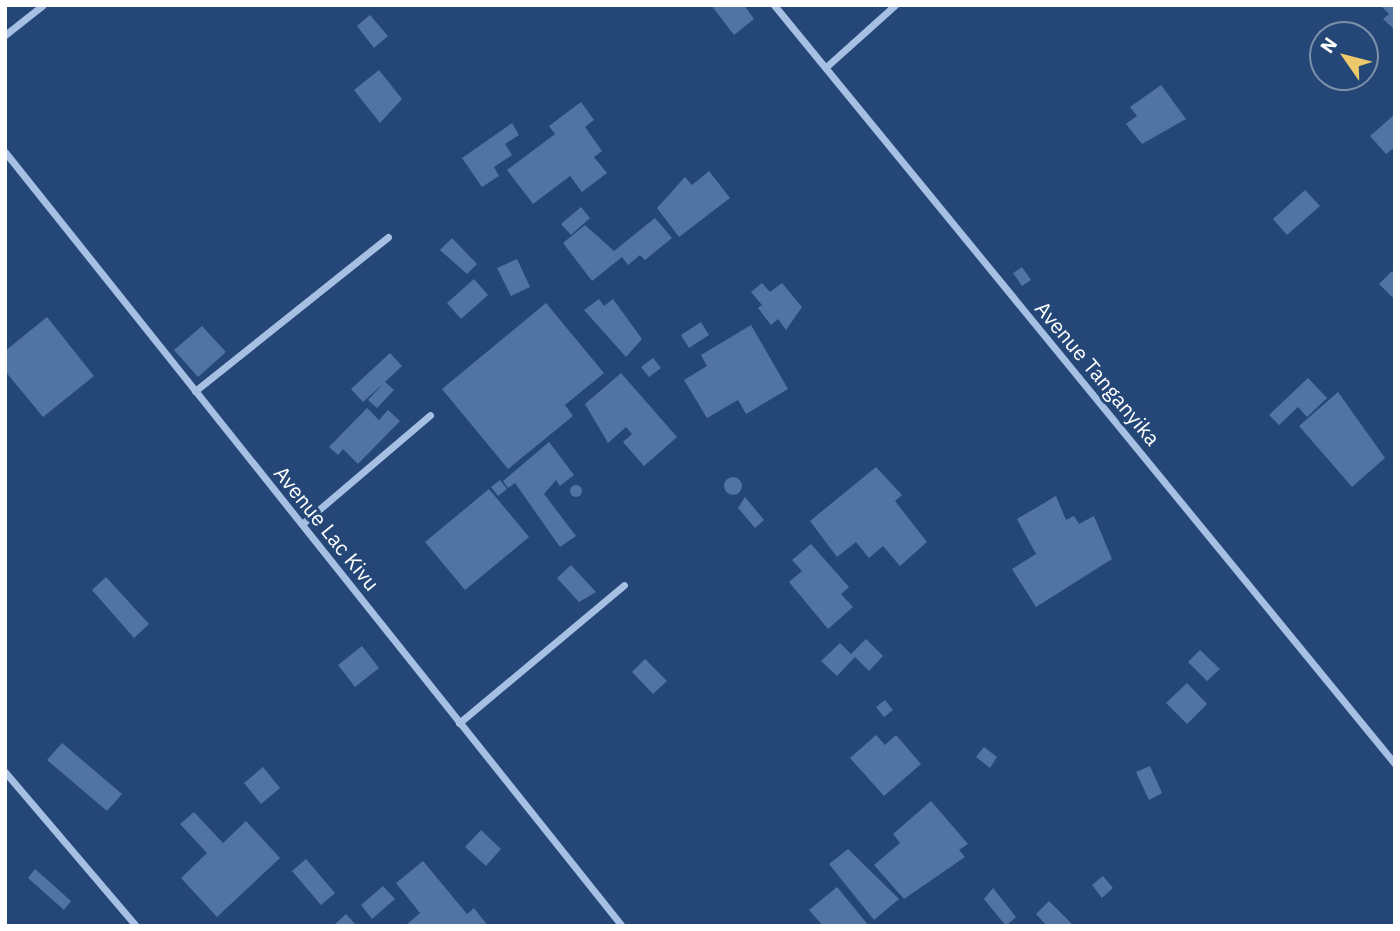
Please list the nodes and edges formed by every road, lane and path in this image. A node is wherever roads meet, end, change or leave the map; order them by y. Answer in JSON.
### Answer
{"nodes":[{"id":1,"x":43,"y":5,"type":"edge"},
{"id":2,"x":774,"y":5,"type":"edge"},
{"id":3,"x":895,"y":5,"type":"edge"},
{"id":4,"x":5,"y":35,"type":"edge"},
{"id":5,"x":826,"y":67,"type":"junction"},
{"id":6,"x":5,"y":152,"type":"edge"},
{"id":7,"x":388,"y":237,"type":"dead end"},
{"id":8,"x":195,"y":391,"type":"junction"},
{"id":9,"x":430,"y":415,"type":"dead end"},
{"id":10,"x":302,"y":524,"type":"junction"},
{"id":11,"x":624,"y":584,"type":"dead end"},
{"id":12,"x":459,"y":723,"type":"junction"},
{"id":13,"x":1395,"y":764,"type":"edge"},
{"id":14,"x":5,"y":772,"type":"edge"},
{"id":15,"x":136,"y":926,"type":"edge"},
{"id":16,"x":622,"y":926,"type":"edge"}],
"edges":[{"from":1,"to":4,"type":"street"},
{"from":2,"to":5,"type":"street","name":"Avenue Tanganyika"},
{"from":3,"to":5,"type":"street"},
{"from":5,"to":13,"type":"street","name":"Avenue Tanganyika"},
{"from":6,"to":8,"type":"street","name":"Avenue Lac Kivu"},
{"from":7,"to":8,"type":"street"},
{"from":8,"to":10,"type":"street","name":"Avenue Lac Kivu"},
{"from":9,"to":10,"type":"street"},
{"from":10,"to":12,"type":"street","name":"Avenue Lac Kivu"},
{"from":11,"to":12,"type":"street"},
{"from":12,"to":16,"type":"street","name":"Avenue Lac Kivu"},
{"from":14,"to":15,"type":"street"}]}
